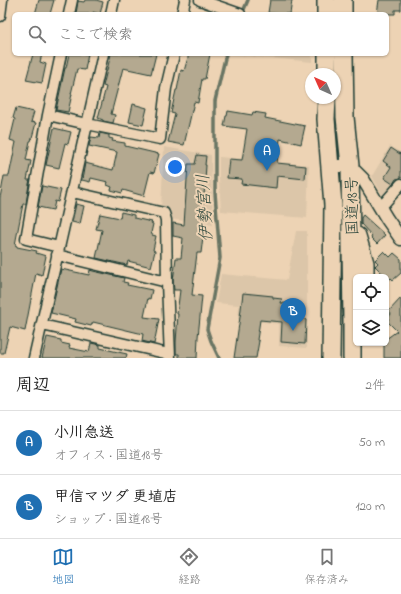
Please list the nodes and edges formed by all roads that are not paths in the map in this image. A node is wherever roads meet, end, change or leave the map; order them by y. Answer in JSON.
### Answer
{"nodes":[{"id":1,"x":2,"y":0,"type":"edge"},
{"id":2,"x":72,"y":0,"type":"edge"},
{"id":3,"x":114,"y":0,"type":"edge"},
{"id":4,"x":185,"y":0,"type":"edge"},
{"id":5,"x":200,"y":0,"type":"edge"},
{"id":6,"x":326,"y":0,"type":"edge"},
{"id":7,"x":343,"y":0,"type":"edge"},
{"id":8,"x":69,"y":12,"type":"edge"},
{"id":9,"x":111,"y":12,"type":"edge"},
{"id":10,"x":182,"y":12,"type":"edge"},
{"id":11,"x":233,"y":12,"type":"edge"},
{"id":12,"x":326,"y":12,"type":"edge"},
{"id":13,"x":343,"y":12,"type":"edge"},
{"id":14,"x":0,"y":16,"type":"edge"},
{"id":15,"x":61,"y":56,"type":"edge"},
{"id":16,"x":103,"y":56,"type":"edge"},
{"id":17,"x":174,"y":56,"type":"edge"},
{"id":18,"x":327,"y":56,"type":"edge"},
{"id":19,"x":344,"y":56,"type":"edge"},
{"id":20,"x":327,"y":68,"type":"edge"},
{"id":21,"x":326,"y":104,"type":"edge"},
{"id":22,"x":48,"y":115,"type":"junction"},
{"id":23,"x":87,"y":124,"type":"junction"},
{"id":24,"x":330,"y":166,"type":"junction"},
{"id":25,"x":350,"y":166,"type":"junction"},
{"id":26,"x":401,"y":184,"type":"edge"},
{"id":27,"x":72,"y":192,"type":"junction"},
{"id":28,"x":381,"y":207,"type":"junction"},
{"id":29,"x":351,"y":217,"type":"junction"},
{"id":30,"x":401,"y":239,"type":"edge"},
{"id":31,"x":58,"y":251,"type":"junction"},
{"id":32,"x":365,"y":274,"type":"edge"},
{"id":33,"x":167,"y":282,"type":"junction"},
{"id":34,"x":354,"y":310,"type":"edge"},
{"id":35,"x":42,"y":325,"type":"junction"},
{"id":36,"x":353,"y":338,"type":"edge"},
{"id":37,"x":170,"y":356,"type":"edge"},
{"id":38,"x":34,"y":358,"type":"edge"},
{"id":39,"x":331,"y":358,"type":"edge"},
{"id":40,"x":352,"y":358,"type":"edge"}],
"edges":[{"from":1,"to":14,"type":"street"},
{"from":2,"to":8,"type":"street"},
{"from":3,"to":9,"type":"street"},
{"from":4,"to":10,"type":"street"},
{"from":5,"to":11,"type":"street"},
{"from":6,"to":12,"type":"highway"},
{"from":7,"to":13,"type":"highway"},
{"from":15,"to":22,"type":"street"},
{"from":16,"to":23,"type":"street"},
{"from":17,"to":23,"type":"street"},
{"from":18,"to":20,"type":"highway"},
{"from":19,"to":25,"type":"highway","name":"国道18号"},
{"from":21,"to":24,"type":"highway","name":"国道18号"},
{"from":22,"to":23,"type":"street"},
{"from":22,"to":31,"type":"street"},
{"from":23,"to":27,"type":"street"},
{"from":24,"to":25,"type":"street"},
{"from":24,"to":39,"type":"highway","name":"国道18号"},
{"from":25,"to":28,"type":"street"},
{"from":25,"to":29,"type":"highway","name":"国道18号"},
{"from":26,"to":28,"type":"street"},
{"from":27,"to":31,"type":"street"},
{"from":27,"to":33,"type":"street"},
{"from":28,"to":30,"type":"street"},
{"from":29,"to":32,"type":"highway"},
{"from":29,"to":34,"type":"highway","name":"国道18号"},
{"from":31,"to":33,"type":"street"},
{"from":31,"to":35,"type":"street"},
{"from":33,"to":37,"type":"street"},
{"from":35,"to":37,"type":"street"},
{"from":35,"to":38,"type":"street"},
{"from":36,"to":40,"type":"highway","name":"国道18号"}]}
